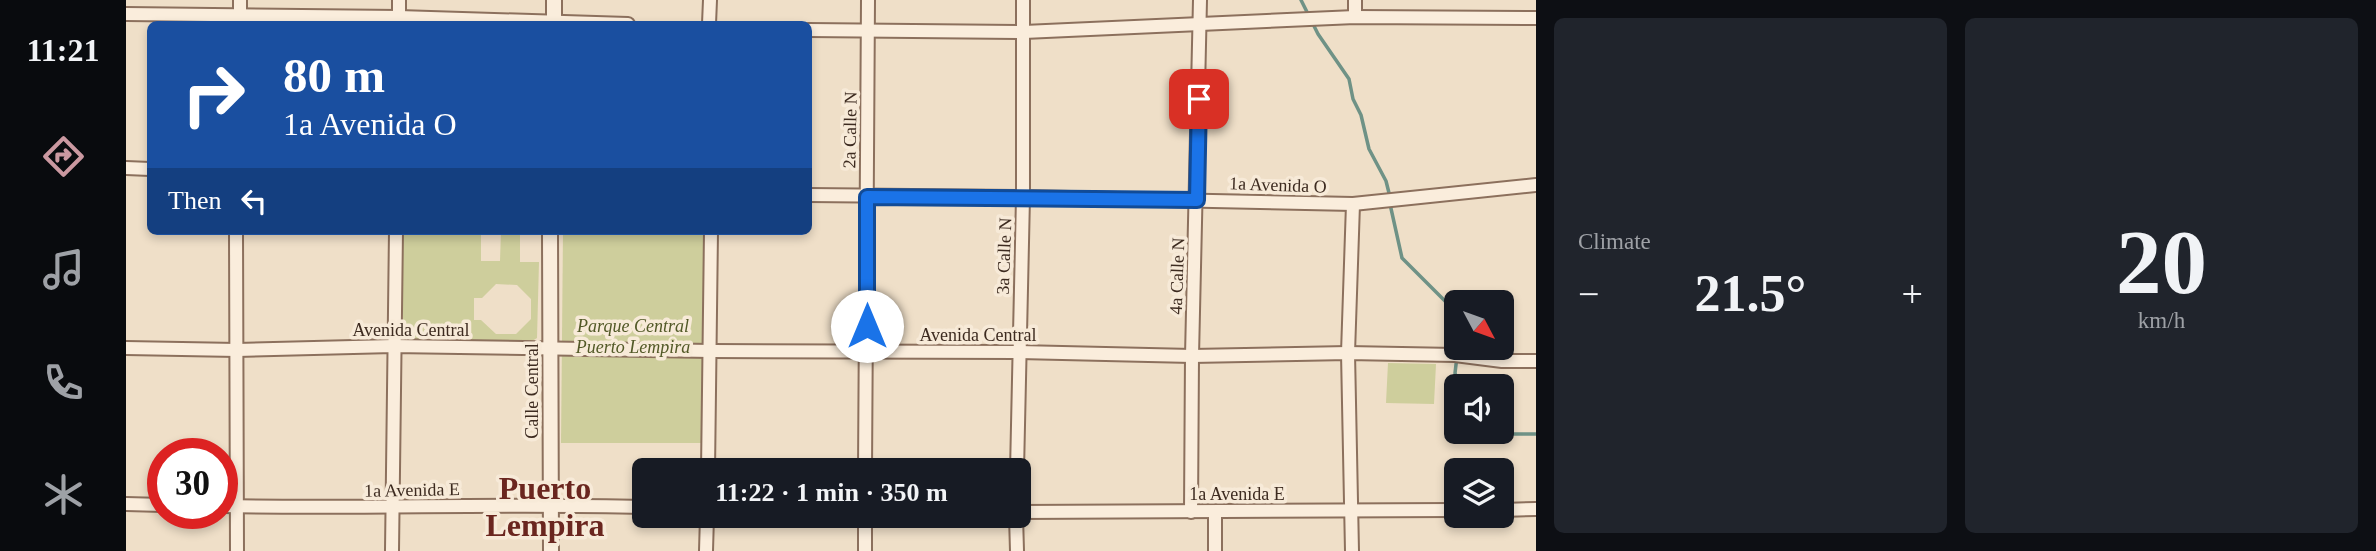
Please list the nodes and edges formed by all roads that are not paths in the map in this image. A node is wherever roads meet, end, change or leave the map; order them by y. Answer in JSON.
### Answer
{"nodes":[{"id":1,"x":240,"y":0,"type":"edge"},
{"id":2,"x":399,"y":0,"type":"edge"},
{"id":3,"x":554,"y":0,"type":"edge"},
{"id":4,"x":710,"y":0,"type":"edge"},
{"id":5,"x":868,"y":0,"type":"edge"},
{"id":6,"x":1023,"y":0,"type":"edge"},
{"id":7,"x":1200,"y":0,"type":"edge"},
{"id":8,"x":1355,"y":0,"type":"edge"},
{"id":9,"x":126,"y":15,"type":"edge"},
{"id":10,"x":1354,"y":18,"type":"junction"},
{"id":11,"x":1536,"y":18,"type":"edge"},
{"id":12,"x":240,"y":21,"type":"edge"},
{"id":13,"x":399,"y":21,"type":"edge"},
{"id":14,"x":554,"y":21,"type":"edge"},
{"id":15,"x":709,"y":21,"type":"edge"},
{"id":16,"x":1201,"y":24,"type":"junction"},
{"id":17,"x":812,"y":30,"type":"edge"},
{"id":18,"x":869,"y":30,"type":"junction"},
{"id":19,"x":1024,"y":32,"type":"junction"},
{"id":20,"x":126,"y":168,"type":"edge"},
{"id":21,"x":147,"y":169,"type":"edge"},
{"id":22,"x":1536,"y":185,"type":"edge"},
{"id":23,"x":812,"y":195,"type":"edge"},
{"id":24,"x":867,"y":197,"type":"junction"},
{"id":25,"x":1023,"y":197,"type":"junction"},
{"id":26,"x":1197,"y":200,"type":"junction"},
{"id":27,"x":1353,"y":204,"type":"junction"},
{"id":28,"x":236,"y":235,"type":"edge"},
{"id":29,"x":396,"y":235,"type":"edge"},
{"id":30,"x":550,"y":235,"type":"edge"},
{"id":31,"x":711,"y":235,"type":"edge"},
{"id":32,"x":393,"y":346,"type":"junction"},
{"id":33,"x":126,"y":348,"type":"edge"},
{"id":34,"x":551,"y":348,"type":"junction"},
{"id":35,"x":236,"y":350,"type":"junction"},
{"id":36,"x":711,"y":351,"type":"junction"},
{"id":37,"x":866,"y":352,"type":"junction"},
{"id":38,"x":1019,"y":352,"type":"junction"},
{"id":39,"x":1348,"y":354,"type":"junction"},
{"id":40,"x":1192,"y":356,"type":"junction"},
{"id":41,"x":1536,"y":361,"type":"edge"},
{"id":42,"x":237,"y":438,"type":"edge"},
{"id":43,"x":708,"y":458,"type":"edge"},
{"id":44,"x":865,"y":458,"type":"edge"},
{"id":45,"x":1017,"y":458,"type":"edge"},
{"id":46,"x":126,"y":504,"type":"edge"},
{"id":47,"x":550,"y":504,"type":"junction"},
{"id":48,"x":147,"y":505,"type":"edge"},
{"id":49,"x":238,"y":507,"type":"edge"},
{"id":50,"x":632,"y":507,"type":"edge"},
{"id":51,"x":393,"y":508,"type":"junction"},
{"id":52,"x":1536,"y":509,"type":"edge"},
{"id":53,"x":1444,"y":510,"type":"edge"},
{"id":54,"x":1514,"y":510,"type":"edge"},
{"id":55,"x":1351,"y":511,"type":"junction"},
{"id":56,"x":1191,"y":512,"type":"junction"},
{"id":57,"x":1215,"y":513,"type":"junction"},
{"id":58,"x":1031,"y":514,"type":"edge"},
{"id":59,"x":706,"y":528,"type":"edge"},
{"id":60,"x":865,"y":528,"type":"edge"},
{"id":61,"x":1017,"y":528,"type":"edge"},
{"id":62,"x":237,"y":529,"type":"edge"},
{"id":63,"x":237,"y":551,"type":"edge"},
{"id":64,"x":392,"y":551,"type":"edge"},
{"id":65,"x":551,"y":551,"type":"edge"},
{"id":66,"x":706,"y":551,"type":"edge"},
{"id":67,"x":865,"y":551,"type":"edge"},
{"id":68,"x":1017,"y":551,"type":"edge"},
{"id":69,"x":1215,"y":551,"type":"edge"},
{"id":70,"x":1352,"y":551,"type":"edge"}],
"edges":[{"from":1,"to":12,"type":"street"},
{"from":2,"to":13,"type":"street"},
{"from":3,"to":14,"type":"street"},
{"from":4,"to":15,"type":"street"},
{"from":5,"to":18,"type":"street","name":"2a Calle N"},
{"from":6,"to":19,"type":"street","name":"3a Calle N"},
{"from":7,"to":16,"type":"street","name":"4a Calle N"},
{"from":8,"to":10,"type":"street"},
{"from":9,"to":12,"type":"street"},
{"from":10,"to":11,"type":"street"},
{"from":10,"to":16,"type":"street"},
{"from":12,"to":13,"type":"street"},
{"from":16,"to":19,"type":"street"},
{"from":16,"to":26,"type":"street","name":"4a Calle N"},
{"from":17,"to":18,"type":"street"},
{"from":18,"to":19,"type":"street"},
{"from":18,"to":24,"type":"street","name":"2a Calle N"},
{"from":19,"to":25,"type":"street","name":"3a Calle N"},
{"from":20,"to":21,"type":"street"},
{"from":22,"to":27,"type":"street","name":"1a Avenida O"},
{"from":23,"to":24,"type":"street","name":"1a Avenida O"},
{"from":24,"to":25,"type":"street","name":"1a Avenida O"},
{"from":24,"to":37,"type":"street","name":"2a Calle N"},
{"from":25,"to":26,"type":"street","name":"1a Avenida O"},
{"from":25,"to":38,"type":"street","name":"3a Calle N"},
{"from":26,"to":27,"type":"street","name":"1a Avenida O"},
{"from":26,"to":40,"type":"street","name":"4a Calle N"},
{"from":27,"to":39,"type":"street"},
{"from":28,"to":35,"type":"street"},
{"from":29,"to":32,"type":"street"},
{"from":30,"to":34,"type":"street","name":"Calle Central"},
{"from":31,"to":36,"type":"street"},
{"from":32,"to":34,"type":"street","name":"Avenida Central"},
{"from":32,"to":35,"type":"street","name":"Avenida Central"},
{"from":32,"to":51,"type":"street"},
{"from":33,"to":35,"type":"street","name":"Avenida Central"},
{"from":34,"to":36,"type":"street","name":"Avenida Central"},
{"from":34,"to":47,"type":"street","name":"Calle Central"},
{"from":35,"to":42,"type":"street"},
{"from":36,"to":37,"type":"street","name":"Avenida Central"},
{"from":36,"to":43,"type":"street"},
{"from":37,"to":38,"type":"street","name":"Avenida Central"},
{"from":37,"to":44,"type":"street","name":"2a Calle N"},
{"from":38,"to":40,"type":"street","name":"Avenida Central"},
{"from":38,"to":45,"type":"street","name":"3a Calle N"},
{"from":39,"to":40,"type":"street","name":"Avenida Central"},
{"from":39,"to":41,"type":"street","name":"Avenida Central"},
{"from":39,"to":55,"type":"street"},
{"from":40,"to":56,"type":"street","name":"4a Calle N"},
{"from":46,"to":48,"type":"street"},
{"from":47,"to":50,"type":"street","name":"1a Avenida E"},
{"from":47,"to":51,"type":"street","name":"1a Avenida E"},
{"from":47,"to":65,"type":"street","name":"Calle Central"},
{"from":49,"to":51,"type":"street","name":"1a Avenida E"},
{"from":51,"to":64,"type":"street"},
{"from":52,"to":54,"type":"street"},
{"from":53,"to":55,"type":"street","name":"1a Avenida E"},
{"from":55,"to":57,"type":"street","name":"1a Avenida E"},
{"from":55,"to":70,"type":"street"},
{"from":56,"to":57,"type":"street","name":"1a Avenida E"},
{"from":56,"to":58,"type":"street","name":"1a Avenida E"},
{"from":57,"to":69,"type":"street"},
{"from":59,"to":66,"type":"street"},
{"from":60,"to":67,"type":"street"},
{"from":61,"to":68,"type":"street"},
{"from":62,"to":63,"type":"street"}]}
